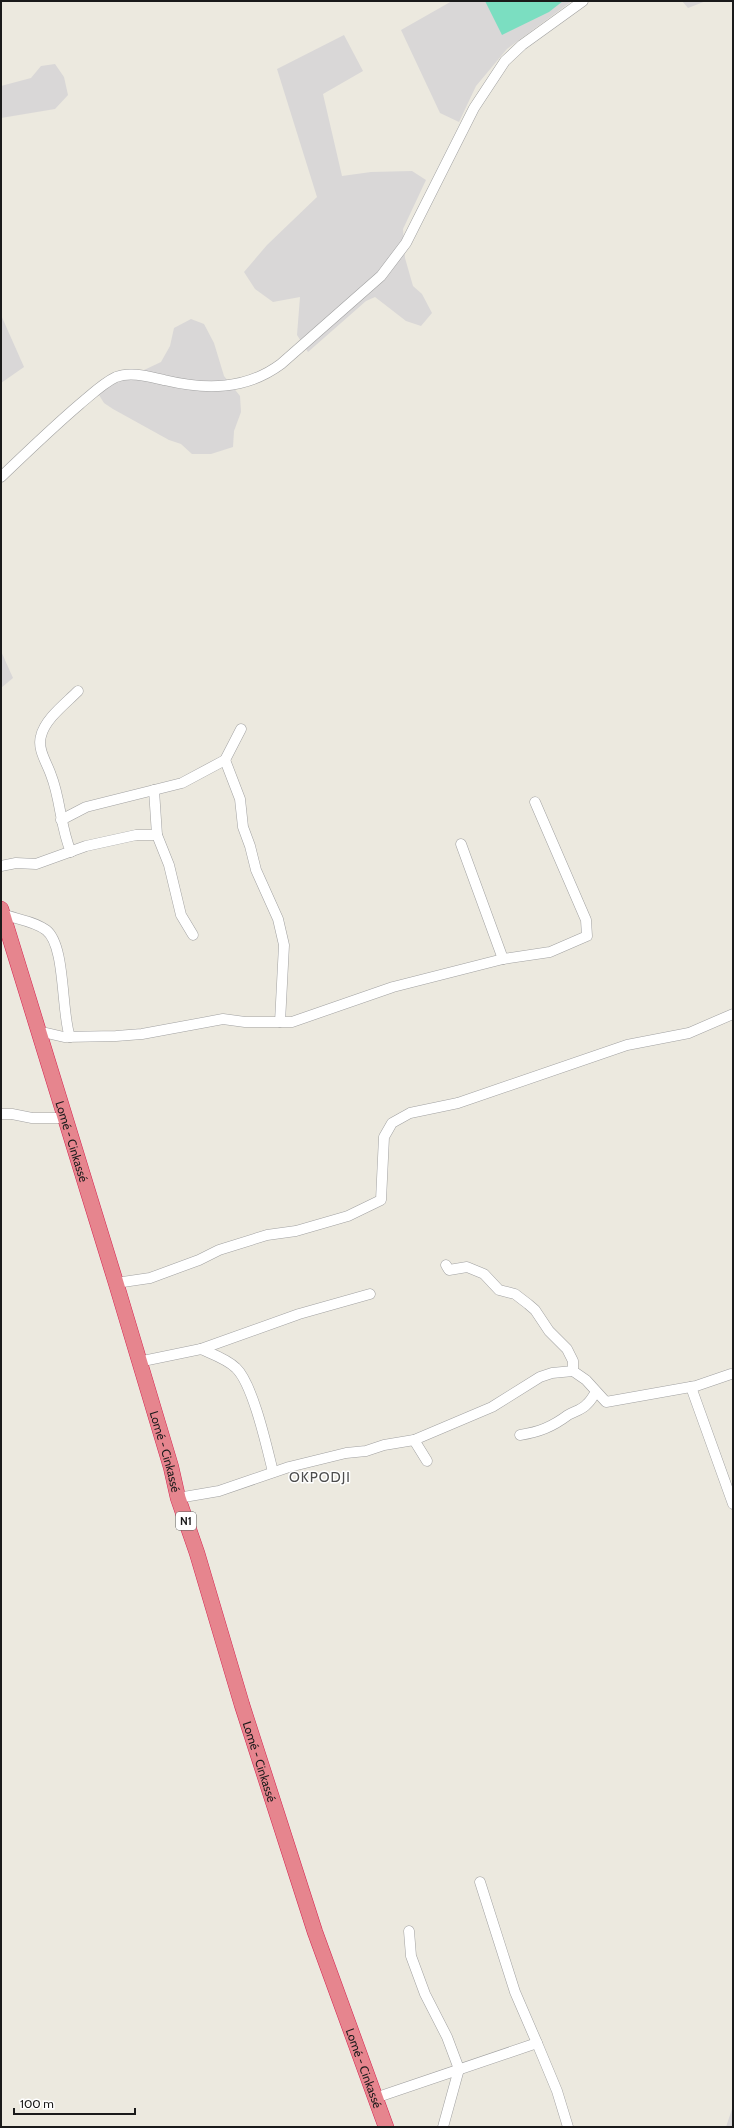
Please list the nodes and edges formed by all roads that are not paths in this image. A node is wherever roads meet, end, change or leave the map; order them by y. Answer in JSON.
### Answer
{"nodes":[{"id":1,"x":583,"y":1,"type":"edge"},
{"id":2,"x":1,"y":477,"type":"edge"},
{"id":3,"x":78,"y":691,"type":"dead end"},
{"id":4,"x":241,"y":729,"type":"dead end"},
{"id":5,"x":225,"y":760,"type":"junction"},
{"id":6,"x":154,"y":790,"type":"junction"},
{"id":7,"x":535,"y":802,"type":"dead end"},
{"id":8,"x":61,"y":820,"type":"junction"},
{"id":9,"x":157,"y":835,"type":"junction"},
{"id":10,"x":461,"y":844,"type":"dead end"},
{"id":11,"x":70,"y":852,"type":"junction"},
{"id":12,"x":1,"y":866,"type":"edge"},
{"id":13,"x":2,"y":912,"type":"edge"},
{"id":14,"x":193,"y":935,"type":"dead end"},
{"id":15,"x":503,"y":959,"type":"junction"},
{"id":16,"x":733,"y":1014,"type":"edge"},
{"id":17,"x":280,"y":1022,"type":"junction"},
{"id":18,"x":38,"y":1031,"type":"junction"},
{"id":19,"x":70,"y":1037,"type":"junction"},
{"id":20,"x":1,"y":1114,"type":"edge"},
{"id":21,"x":65,"y":1118,"type":"junction"},
{"id":22,"x":446,"y":1265,"type":"dead end"},
{"id":23,"x":116,"y":1283,"type":"junction"},
{"id":24,"x":370,"y":1294,"type":"dead end"},
{"id":25,"x":201,"y":1349,"type":"junction"},
{"id":26,"x":138,"y":1362,"type":"junction"},
{"id":27,"x":573,"y":1371,"type":"junction"},
{"id":28,"x":731,"y":1374,"type":"dead end"},
{"id":29,"x":691,"y":1387,"type":"junction"},
{"id":30,"x":596,"y":1392,"type":"junction"},
{"id":31,"x":520,"y":1434,"type":"dead end"},
{"id":32,"x":414,"y":1440,"type":"junction"},
{"id":33,"x":427,"y":1461,"type":"dead end"},
{"id":34,"x":273,"y":1472,"type":"junction"},
{"id":35,"x":178,"y":1498,"type":"junction"},
{"id":36,"x":733,"y":1504,"type":"edge"},
{"id":37,"x":480,"y":1882,"type":"dead end"},
{"id":38,"x":409,"y":1931,"type":"dead end"},
{"id":39,"x":537,"y":2043,"type":"junction"},
{"id":40,"x":459,"y":2069,"type":"junction"},
{"id":41,"x":375,"y":2098,"type":"junction"},
{"id":42,"x":386,"y":2127,"type":"edge"},
{"id":43,"x":443,"y":2127,"type":"edge"},
{"id":44,"x":568,"y":2127,"type":"edge"}],
"edges":[{"from":1,"to":2,"type":"street"},
{"from":3,"to":8,"type":"street"},
{"from":4,"to":5,"type":"street"},
{"from":5,"to":6,"type":"street"},
{"from":5,"to":17,"type":"street"},
{"from":6,"to":8,"type":"street"},
{"from":6,"to":9,"type":"street"},
{"from":7,"to":15,"type":"street"},
{"from":8,"to":11,"type":"street"},
{"from":9,"to":11,"type":"street"},
{"from":9,"to":14,"type":"street"},
{"from":10,"to":15,"type":"street"},
{"from":11,"to":12,"type":"street"},
{"from":13,"to":18,"type":"highway","name":"Lomé - Cinkassé","number":"N1"},
{"from":13,"to":19,"type":"street"},
{"from":15,"to":17,"type":"street"},
{"from":16,"to":23,"type":"street"},
{"from":17,"to":19,"type":"street"},
{"from":18,"to":19,"type":"street"},
{"from":18,"to":21,"type":"highway","name":"Lomé - Cinkassé","number":"N1"},
{"from":20,"to":21,"type":"street"},
{"from":21,"to":23,"type":"highway","name":"Lomé - Cinkassé","number":"N1"},
{"from":22,"to":27,"type":"street"},
{"from":23,"to":26,"type":"highway","name":"Lomé - Cinkassé","number":"N1"},
{"from":24,"to":25,"type":"street"},
{"from":25,"to":26,"type":"street"},
{"from":25,"to":34,"type":"street"},
{"from":26,"to":35,"type":"highway","name":"Lomé - Cinkassé","number":"N1"},
{"from":27,"to":30,"type":"street"},
{"from":27,"to":32,"type":"street"},
{"from":28,"to":29,"type":"street"},
{"from":29,"to":30,"type":"street"},
{"from":29,"to":36,"type":"street"},
{"from":30,"to":31,"type":"street"},
{"from":32,"to":33,"type":"street"},
{"from":32,"to":34,"type":"street"},
{"from":34,"to":35,"type":"street"},
{"from":35,"to":41,"type":"highway","name":"Lomé - Cinkassé","number":"N1"},
{"from":37,"to":39,"type":"street"},
{"from":38,"to":40,"type":"street"},
{"from":39,"to":40,"type":"street"},
{"from":39,"to":44,"type":"street"},
{"from":40,"to":41,"type":"street"},
{"from":40,"to":43,"type":"street"},
{"from":41,"to":42,"type":"highway","name":"Lomé - Cinkassé","number":"N1"}]}
